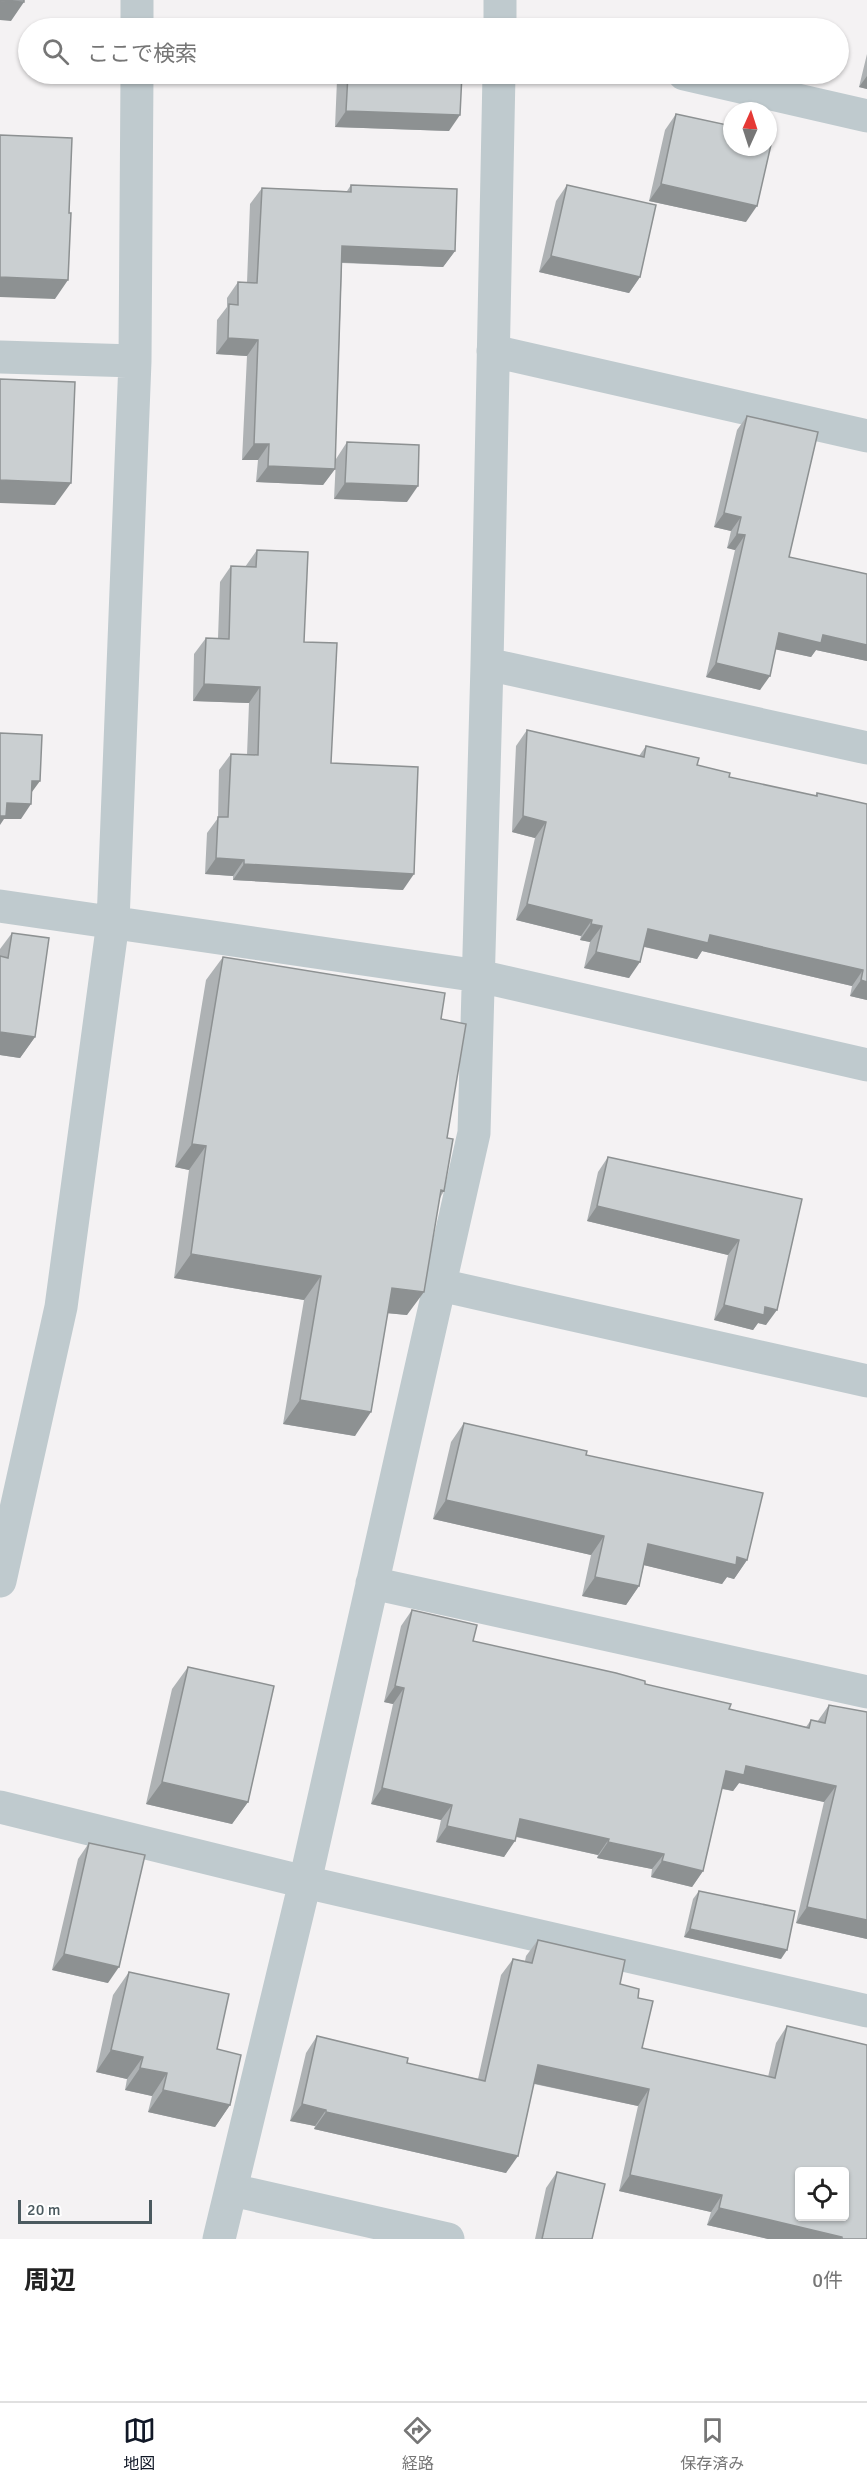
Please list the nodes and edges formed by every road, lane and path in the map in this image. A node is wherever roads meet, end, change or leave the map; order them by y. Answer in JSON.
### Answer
{"nodes":[{"id":1,"x":137,"y":0,"type":"edge"},
{"id":2,"x":500,"y":0,"type":"edge"},
{"id":3,"x":137,"y":18,"type":"edge"},
{"id":4,"x":500,"y":18,"type":"edge"},
{"id":5,"x":137,"y":84,"type":"edge"},
{"id":6,"x":499,"y":84,"type":"edge"},
{"id":7,"x":728,"y":84,"type":"edge"},
{"id":8,"x":867,"y":116,"type":"edge"},
{"id":9,"x":493,"y":351,"type":"junction"},
{"id":10,"x":0,"y":357,"type":"edge"},
{"id":11,"x":135,"y":361,"type":"junction"},
{"id":12,"x":867,"y":435,"type":"edge"},
{"id":13,"x":487,"y":664,"type":"junction"},
{"id":14,"x":867,"y":748,"type":"edge"},
{"id":15,"x":0,"y":906,"type":"edge"},
{"id":16,"x":113,"y":922,"type":"junction"},
{"id":17,"x":479,"y":976,"type":"junction"},
{"id":18,"x":867,"y":1065,"type":"edge"},
{"id":19,"x":440,"y":1285,"type":"junction"},
{"id":20,"x":867,"y":1382,"type":"edge"},
{"id":21,"x":0,"y":1581,"type":"edge"},
{"id":22,"x":372,"y":1583,"type":"junction"},
{"id":23,"x":867,"y":1692,"type":"edge"},
{"id":24,"x":0,"y":1808,"type":"edge"},
{"id":25,"x":305,"y":1882,"type":"junction"},
{"id":26,"x":867,"y":2011,"type":"edge"},
{"id":27,"x":232,"y":2190,"type":"junction"},
{"id":28,"x":219,"y":2239,"type":"edge"},
{"id":29,"x":448,"y":2239,"type":"edge"}],
"edges":[{"from":1,"to":3,"type":"street"},
{"from":2,"to":4,"type":"street"},
{"from":5,"to":11,"type":"street"},
{"from":6,"to":9,"type":"street"},
{"from":7,"to":8,"type":"street"},
{"from":9,"to":12,"type":"street"},
{"from":9,"to":13,"type":"street"},
{"from":10,"to":11,"type":"street"},
{"from":11,"to":16,"type":"street"},
{"from":13,"to":14,"type":"street"},
{"from":13,"to":17,"type":"street"},
{"from":15,"to":16,"type":"street"},
{"from":16,"to":17,"type":"street"},
{"from":16,"to":21,"type":"street"},
{"from":17,"to":18,"type":"street"},
{"from":17,"to":19,"type":"street"},
{"from":19,"to":20,"type":"street"},
{"from":19,"to":22,"type":"street"},
{"from":22,"to":23,"type":"street"},
{"from":22,"to":25,"type":"street"},
{"from":24,"to":25,"type":"street"},
{"from":25,"to":26,"type":"street"},
{"from":25,"to":27,"type":"street"},
{"from":27,"to":28,"type":"street"},
{"from":27,"to":29,"type":"street"}]}
